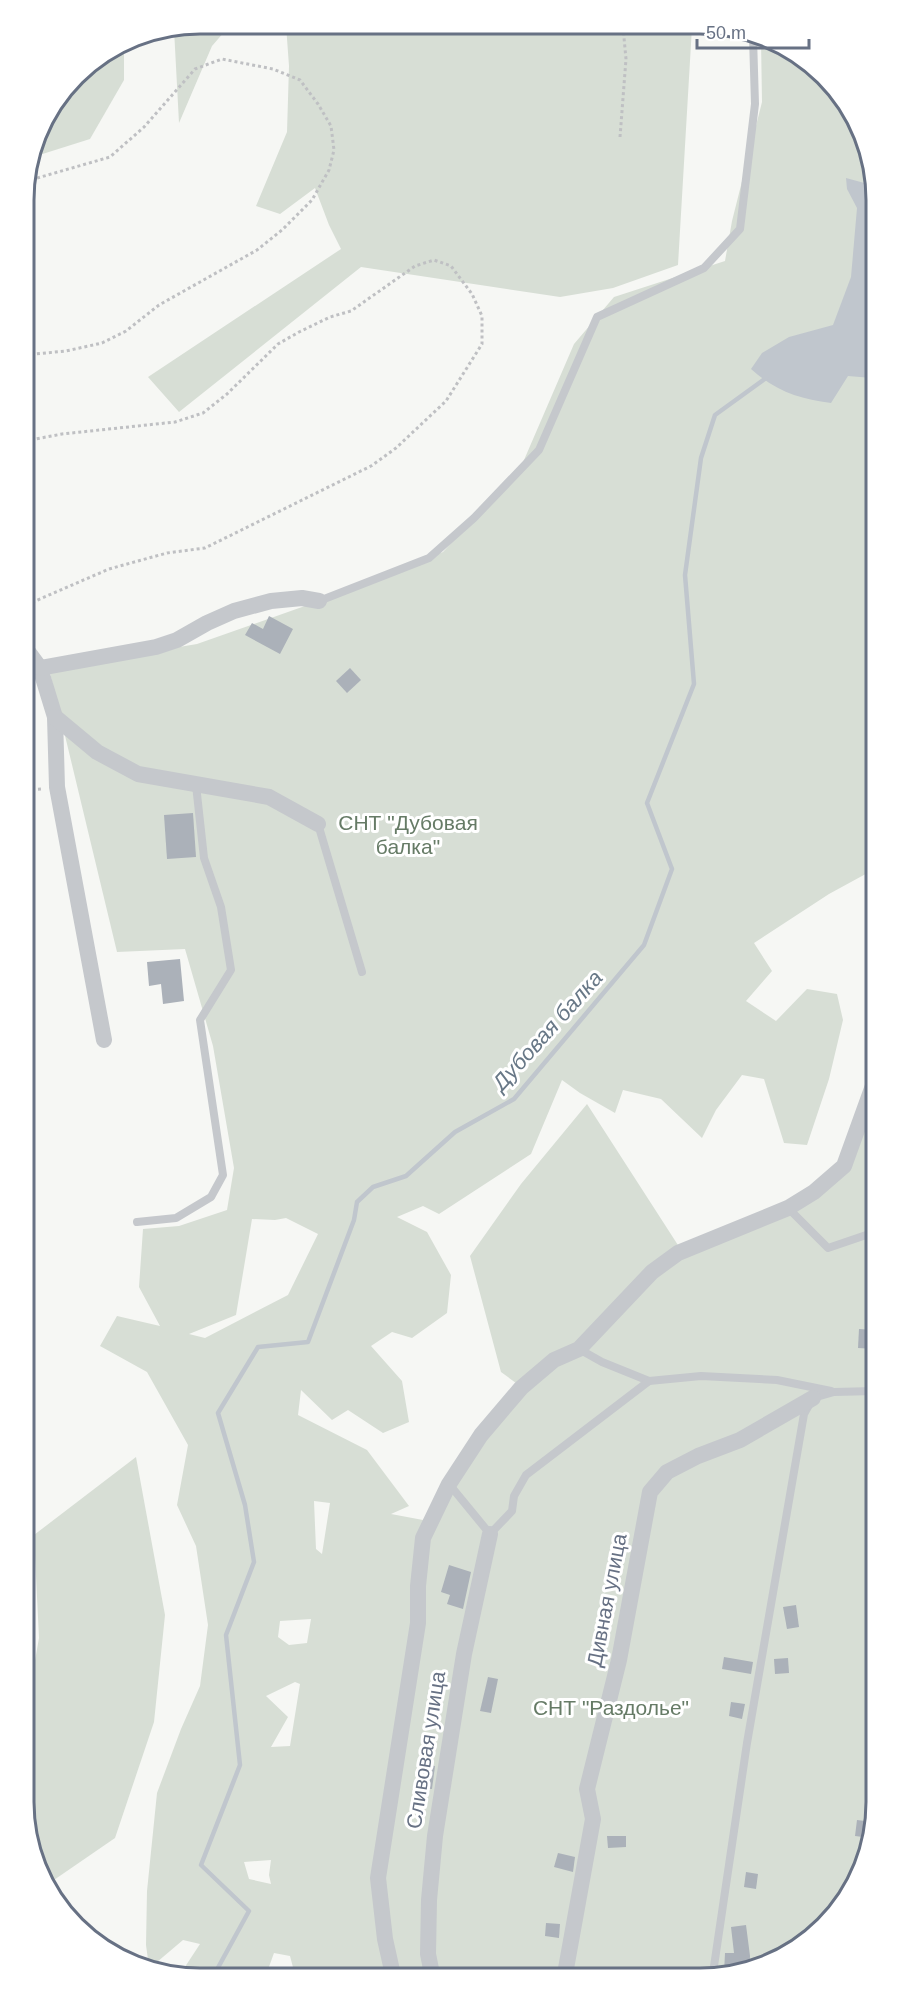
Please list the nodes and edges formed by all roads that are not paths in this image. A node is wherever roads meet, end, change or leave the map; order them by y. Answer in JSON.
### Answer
{"nodes":[{"id":1,"x":753,"y":43,"type":"edge"},
{"id":2,"x":320,"y":602,"type":"joint"},
{"id":3,"x":35,"y":661,"type":"edge"},
{"id":4,"x":40,"y":668,"type":"junction"},
{"id":5,"x":55,"y":717,"type":"junction"},
{"id":6,"x":196,"y":785,"type":"junction"},
{"id":7,"x":318,"y":824,"type":"joint"},
{"id":8,"x":362,"y":972,"type":"dead end"},
{"id":9,"x":104,"y":1040,"type":"dead end"},
{"id":10,"x":866,"y":1105,"type":"edge"},
{"id":11,"x":788,"y":1208,"type":"junction"},
{"id":12,"x":137,"y":1222,"type":"dead end"},
{"id":13,"x":866,"y":1235,"type":"edge"},
{"id":14,"x":579,"y":1349,"type":"junction"},
{"id":15,"x":649,"y":1381,"type":"junction"},
{"id":16,"x":866,"y":1391,"type":"edge"},
{"id":17,"x":834,"y":1392,"type":"junction"},
{"id":18,"x":813,"y":1398,"type":"junction"},
{"id":19,"x":449,"y":1484,"type":"junction"},
{"id":20,"x":490,"y":1534,"type":"junction"},
{"id":21,"x":714,"y":1967,"type":"edge"},
{"id":22,"x":391,"y":1968,"type":"edge"},
{"id":23,"x":431,"y":1968,"type":"edge"},
{"id":24,"x":566,"y":1968,"type":"edge"}],
"edges":[{"from":1,"to":2,"type":"lane"},
{"from":2,"to":4,"type":"street"},
{"from":3,"to":4,"type":"street"},
{"from":4,"to":5,"type":"street"},
{"from":5,"to":6,"type":"street"},
{"from":5,"to":9,"type":"street"},
{"from":6,"to":7,"type":"street"},
{"from":6,"to":12,"type":"lane"},
{"from":7,"to":8,"type":"lane"},
{"from":10,"to":11,"type":"street"},
{"from":11,"to":13,"type":"lane"},
{"from":11,"to":14,"type":"street"},
{"from":14,"to":15,"type":"lane"},
{"from":14,"to":19,"type":"street"},
{"from":15,"to":17,"type":"lane"},
{"from":15,"to":20,"type":"lane"},
{"from":16,"to":17,"type":"lane"},
{"from":17,"to":18,"type":"lane"},
{"from":18,"to":21,"type":"lane"},
{"from":18,"to":24,"type":"street","name":"Дивная улица"},
{"from":19,"to":20,"type":"lane"},
{"from":19,"to":22,"type":"street"},
{"from":20,"to":23,"type":"street","name":"Сливовая улица"}]}
